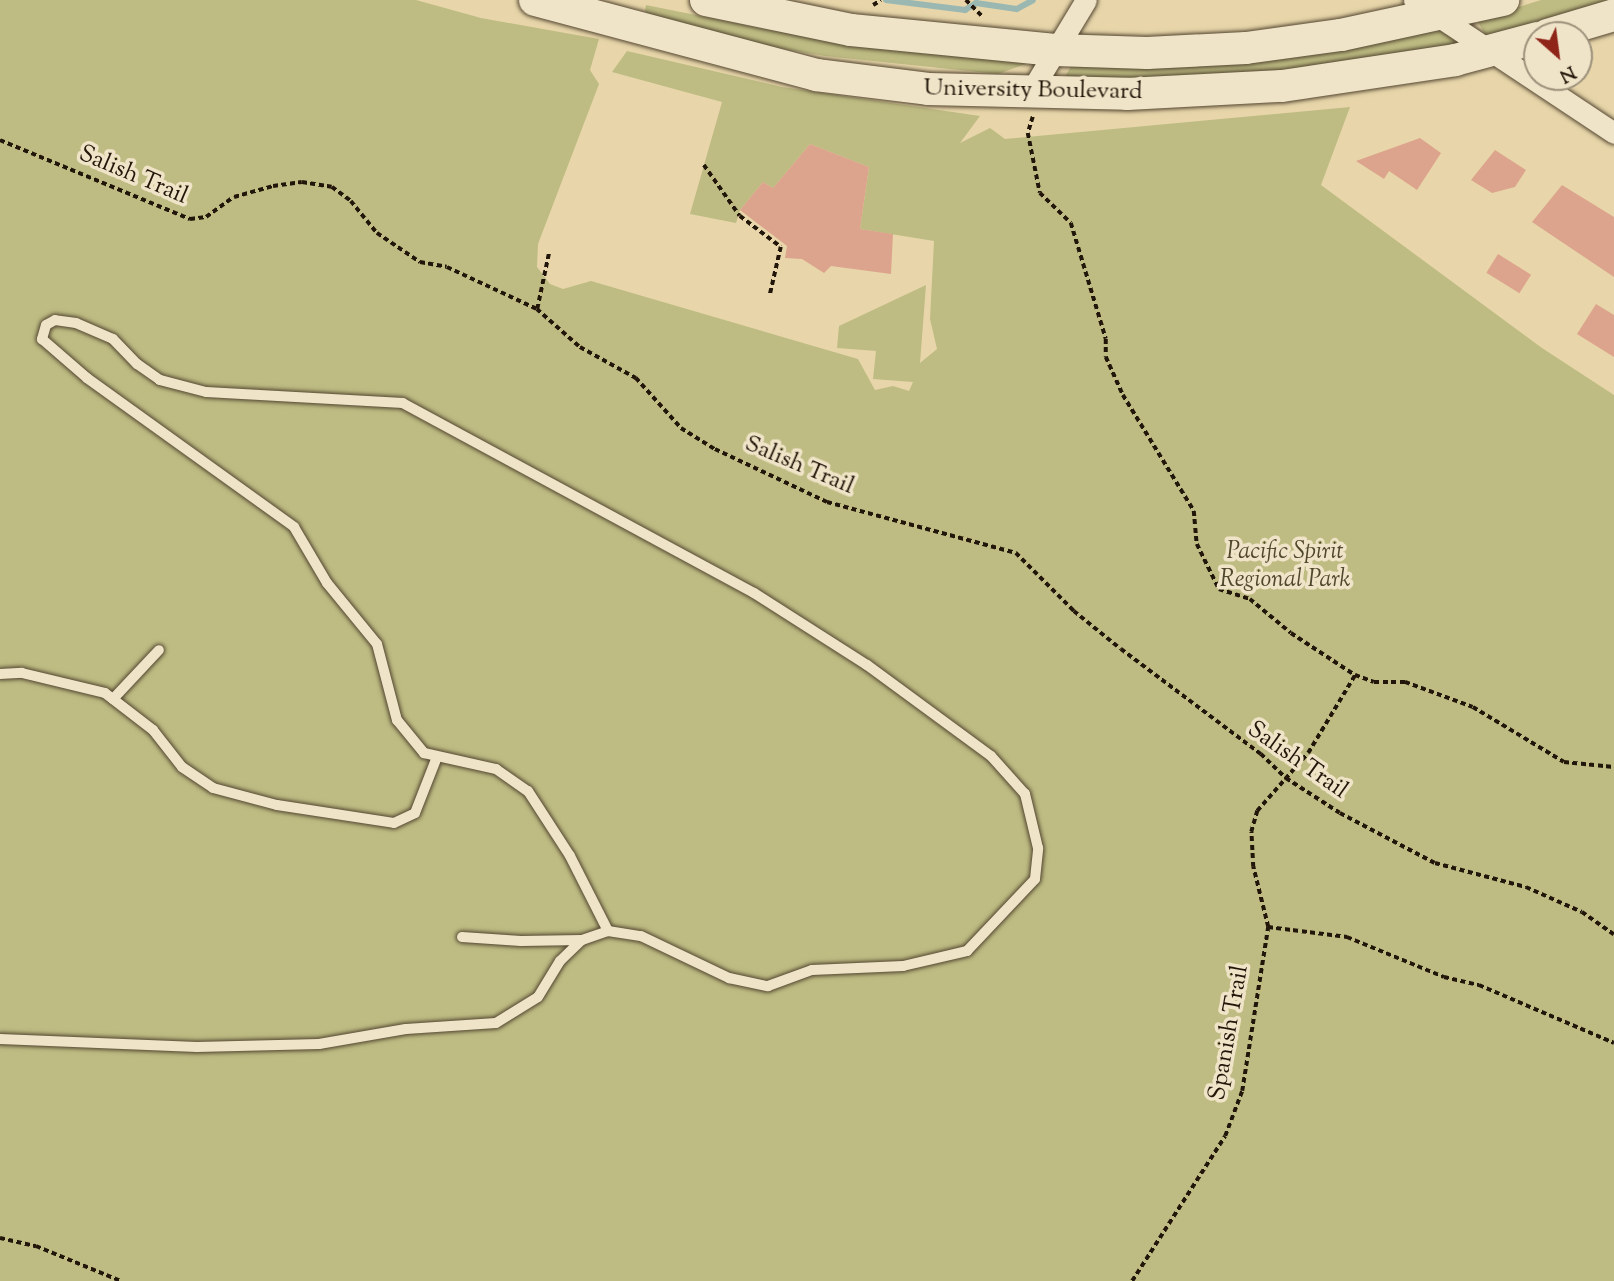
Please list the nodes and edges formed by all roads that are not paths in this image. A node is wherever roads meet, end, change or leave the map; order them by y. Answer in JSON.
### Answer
{"nodes":[{"id":1,"x":536,"y":0,"type":"edge"},
{"id":2,"x":706,"y":0,"type":"edge"},
{"id":3,"x":1086,"y":0,"type":"edge"},
{"id":4,"x":1503,"y":0,"type":"edge"},
{"id":5,"x":1427,"y":8,"type":"edge"},
{"id":6,"x":619,"y":12,"type":"edge"},
{"id":7,"x":1614,"y":15,"type":"edge"},
{"id":8,"x":1593,"y":21,"type":"edge"},
{"id":9,"x":1523,"y":42,"type":"edge"},
{"id":10,"x":1055,"y":50,"type":"junction"},
{"id":11,"x":1490,"y":51,"type":"junction"},
{"id":12,"x":1036,"y":99,"type":"junction"},
{"id":13,"x":1614,"y":133,"type":"edge"},
{"id":14,"x":159,"y":650,"type":"dead end"},
{"id":15,"x":0,"y":674,"type":"edge"},
{"id":16,"x":113,"y":699,"type":"junction"},
{"id":17,"x":437,"y":757,"type":"junction"},
{"id":18,"x":608,"y":931,"type":"junction"},
{"id":19,"x":462,"y":937,"type":"dead end"},
{"id":20,"x":582,"y":940,"type":"junction"},
{"id":21,"x":0,"y":1039,"type":"edge"}],
"edges":[{"from":1,"to":6,"type":"main road","name":"University Boulevard"},
{"from":2,"to":10,"type":"main road","name":"University Boulevard"},
{"from":3,"to":10,"type":"street"},
{"from":4,"to":5,"type":"main road","name":"University Boulevard"},
{"from":5,"to":10,"type":"main road","name":"University Boulevard"},
{"from":5,"to":11,"type":"street"},
{"from":6,"to":12,"type":"main road","name":"University Boulevard"},
{"from":7,"to":8,"type":"main road"},
{"from":9,"to":11,"type":"main road","name":"University Boulevard"},
{"from":10,"to":12,"type":"street"},
{"from":11,"to":12,"type":"main road","name":"University Boulevard"},
{"from":11,"to":13,"type":"street"},
{"from":14,"to":16,"type":"lane"},
{"from":15,"to":16,"type":"lane"},
{"from":16,"to":17,"type":"lane"},
{"from":17,"to":18,"type":"lane"},
{"from":17,"to":18,"type":"lane"},
{"from":18,"to":20,"type":"lane"},
{"from":19,"to":20,"type":"lane"},
{"from":20,"to":21,"type":"lane"}]}
